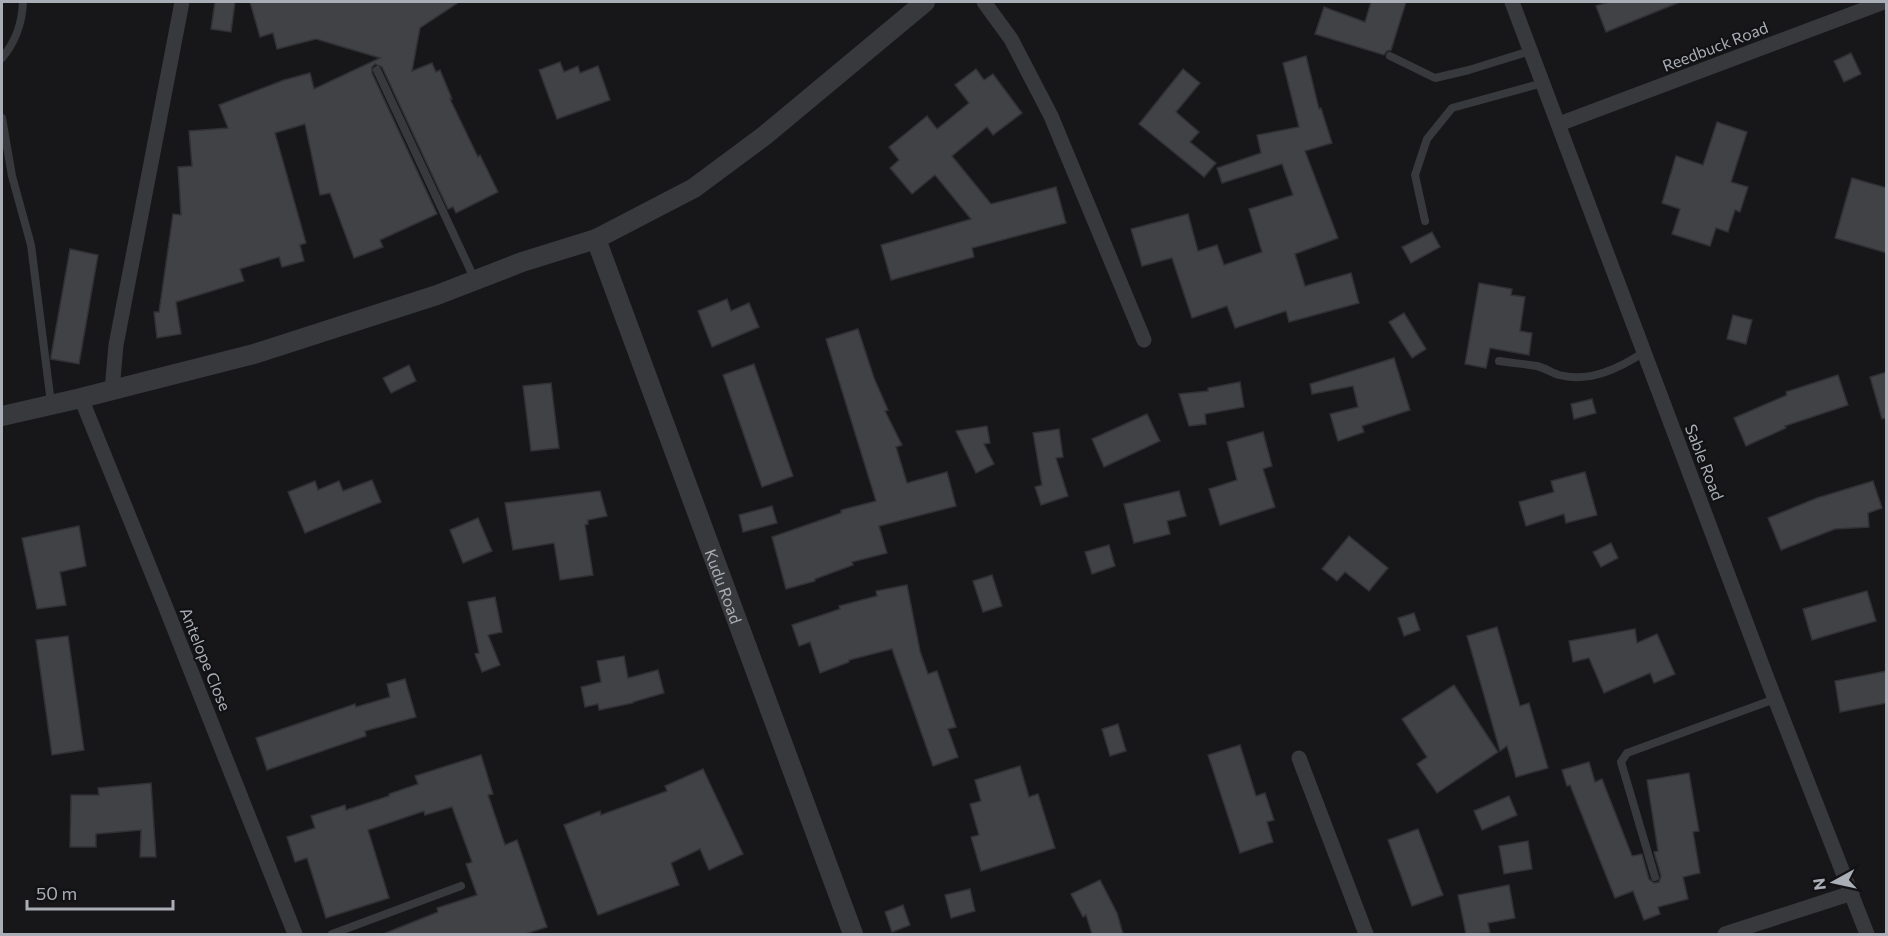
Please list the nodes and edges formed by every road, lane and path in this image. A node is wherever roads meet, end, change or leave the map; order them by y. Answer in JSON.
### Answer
{"nodes":[{"id":1,"x":23,"y":2,"type":"edge"},
{"id":2,"x":182,"y":2,"type":"edge"},
{"id":3,"x":925,"y":2,"type":"edge"},
{"id":4,"x":984,"y":2,"type":"edge"},
{"id":5,"x":1512,"y":2,"type":"edge"},
{"id":6,"x":1884,"y":2,"type":"edge"},
{"id":7,"x":1530,"y":51,"type":"junction"},
{"id":8,"x":1390,"y":56,"type":"dead end"},
{"id":9,"x":2,"y":58,"type":"edge"},
{"id":10,"x":377,"y":70,"type":"dead end"},
{"id":11,"x":1544,"y":83,"type":"junction"},
{"id":12,"x":2,"y":118,"type":"edge"},
{"id":13,"x":1559,"y":124,"type":"junction"},
{"id":14,"x":1425,"y":221,"type":"dead end"},
{"id":15,"x":596,"y":239,"type":"junction"},
{"id":16,"x":476,"y":282,"type":"junction"},
{"id":17,"x":1144,"y":340,"type":"dead end"},
{"id":18,"x":1644,"y":352,"type":"junction"},
{"id":19,"x":1499,"y":361,"type":"dead end"},
{"id":20,"x":112,"y":390,"type":"junction"},
{"id":21,"x":81,"y":398,"type":"junction"},
{"id":22,"x":51,"y":405,"type":"junction"},
{"id":23,"x":2,"y":416,"type":"edge"},
{"id":24,"x":1774,"y":699,"type":"junction"},
{"id":25,"x":1299,"y":758,"type":"dead end"},
{"id":26,"x":1655,"y":877,"type":"dead end"},
{"id":27,"x":461,"y":886,"type":"dead end"},
{"id":28,"x":1852,"y":893,"type":"junction"},
{"id":29,"x":295,"y":934,"type":"edge"},
{"id":30,"x":332,"y":934,"type":"edge"},
{"id":31,"x":853,"y":934,"type":"edge"},
{"id":32,"x":1366,"y":934,"type":"edge"},
{"id":33,"x":1725,"y":934,"type":"edge"},
{"id":34,"x":1867,"y":934,"type":"edge"}],
"edges":[{"from":1,"to":9,"type":"lane"},
{"from":2,"to":20,"type":"street"},
{"from":3,"to":15,"type":"street"},
{"from":4,"to":17,"type":"street"},
{"from":5,"to":7,"type":"street","name":"Sable Road"},
{"from":6,"to":13,"type":"street","name":"Reedbuck Road"},
{"from":7,"to":8,"type":"lane"},
{"from":7,"to":11,"type":"street","name":"Sable Road"},
{"from":10,"to":16,"type":"lane"},
{"from":11,"to":13,"type":"street","name":"Sable Road"},
{"from":11,"to":14,"type":"lane"},
{"from":12,"to":22,"type":"lane"},
{"from":13,"to":18,"type":"street","name":"Sable Road"},
{"from":15,"to":16,"type":"street"},
{"from":15,"to":31,"type":"street","name":"Kudu Road"},
{"from":16,"to":20,"type":"street"},
{"from":18,"to":19,"type":"lane"},
{"from":18,"to":24,"type":"street","name":"Sable Road"},
{"from":20,"to":21,"type":"street"},
{"from":21,"to":22,"type":"street"},
{"from":21,"to":29,"type":"street","name":"Antelope Close"},
{"from":22,"to":23,"type":"street"},
{"from":24,"to":26,"type":"lane"},
{"from":24,"to":28,"type":"street","name":"Sable Road"},
{"from":25,"to":32,"type":"street"},
{"from":27,"to":30,"type":"lane"},
{"from":28,"to":33,"type":"street"},
{"from":28,"to":34,"type":"street","name":"Sable Road"}]}
